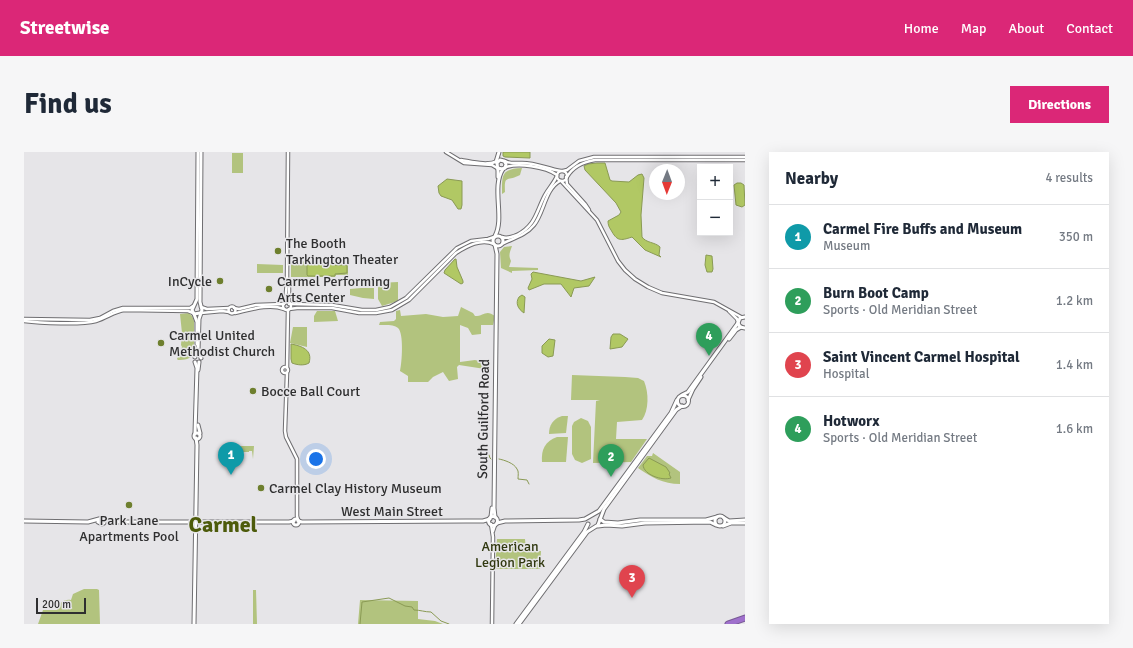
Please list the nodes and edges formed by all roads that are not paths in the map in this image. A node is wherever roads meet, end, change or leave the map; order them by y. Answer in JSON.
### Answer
{"nodes":[{"id":1,"x":199,"y":152,"type":"edge"},
{"id":2,"x":288,"y":152,"type":"edge"},
{"id":3,"x":446,"y":152,"type":"edge"},
{"id":4,"x":499,"y":152,"type":"edge"},
{"id":5,"x":745,"y":157,"type":"edge"},
{"id":6,"x":459,"y":160,"type":"junction"},
{"id":7,"x":745,"y":160,"type":"edge"},
{"id":8,"x":497,"y":161,"type":"junction"},
{"id":9,"x":504,"y":161,"type":"junction"},
{"id":10,"x":498,"y":168,"type":"junction"},
{"id":11,"x":504,"y":169,"type":"junction"},
{"id":12,"x":562,"y":171,"type":"junction"},
{"id":13,"x":557,"y":176,"type":"junction"},
{"id":14,"x":566,"y":177,"type":"junction"},
{"id":15,"x":560,"y":181,"type":"junction"},
{"id":16,"x":499,"y":185,"type":"junction"},
{"id":17,"x":589,"y":211,"type":"junction"},
{"id":18,"x":498,"y":224,"type":"junction"},
{"id":19,"x":495,"y":237,"type":"junction"},
{"id":20,"x":501,"y":237,"type":"junction"},
{"id":21,"x":494,"y":244,"type":"junction"},
{"id":22,"x":502,"y":244,"type":"junction"},
{"id":23,"x":497,"y":254,"type":"junction"},
{"id":24,"x":287,"y":281,"type":"junction"},
{"id":25,"x":284,"y":303,"type":"junction"},
{"id":26,"x":289,"y":304,"type":"junction"},
{"id":27,"x":194,"y":306,"type":"junction"},
{"id":28,"x":201,"y":306,"type":"junction"},
{"id":29,"x":229,"y":308,"type":"junction"},
{"id":30,"x":234,"y":308,"type":"junction"},
{"id":31,"x":284,"y":309,"type":"junction"},
{"id":32,"x":289,"y":309,"type":"junction"},
{"id":33,"x":729,"y":311,"type":"junction"},
{"id":34,"x":228,"y":312,"type":"junction"},
{"id":35,"x":200,"y":313,"type":"junction"},
{"id":36,"x":234,"y":313,"type":"junction"},
{"id":37,"x":194,"y":314,"type":"junction"},
{"id":38,"x":744,"y":317,"type":"edge"},
{"id":39,"x":287,"y":318,"type":"junction"},
{"id":40,"x":24,"y":320,"type":"edge"},
{"id":41,"x":738,"y":323,"type":"junction"},
{"id":42,"x":744,"y":328,"type":"edge"},
{"id":43,"x":195,"y":357,"type":"junction"},
{"id":44,"x":200,"y":358,"type":"junction"},
{"id":45,"x":197,"y":362,"type":"junction"},
{"id":46,"x":286,"y":367,"type":"junction"},
{"id":47,"x":285,"y":373,"type":"junction"},
{"id":48,"x":682,"y":395,"type":"junction"},
{"id":49,"x":677,"y":400,"type":"junction"},
{"id":50,"x":688,"y":400,"type":"junction"},
{"id":51,"x":682,"y":406,"type":"junction"},
{"id":52,"x":197,"y":433,"type":"junction"},
{"id":53,"x":196,"y":438,"type":"junction"},
{"id":54,"x":200,"y":438,"type":"junction"},
{"id":55,"x":197,"y":445,"type":"junction"},
{"id":56,"x":593,"y":514,"type":"junction"},
{"id":57,"x":601,"y":514,"type":"junction"},
{"id":58,"x":588,"y":517,"type":"junction"},
{"id":59,"x":717,"y":517,"type":"junction"},
{"id":60,"x":493,"y":518,"type":"junction"},
{"id":61,"x":723,"y":518,"type":"junction"},
{"id":62,"x":600,"y":519,"type":"junction"},
{"id":63,"x":296,"y":521,"type":"junction"},
{"id":64,"x":483,"y":521,"type":"junction"},
{"id":65,"x":504,"y":521,"type":"junction"},
{"id":66,"x":582,"y":521,"type":"junction"},
{"id":67,"x":604,"y":521,"type":"junction"},
{"id":68,"x":745,"y":521,"type":"edge"},
{"id":69,"x":24,"y":522,"type":"edge"},
{"id":70,"x":195,"y":522,"type":"junction"},
{"id":71,"x":490,"y":524,"type":"junction"},
{"id":72,"x":496,"y":524,"type":"junction"},
{"id":73,"x":588,"y":524,"type":"junction"},
{"id":74,"x":716,"y":525,"type":"junction"},
{"id":75,"x":723,"y":526,"type":"junction"},
{"id":76,"x":596,"y":527,"type":"junction"},
{"id":77,"x":586,"y":528,"type":"junction"},
{"id":78,"x":493,"y":531,"type":"junction"},
{"id":79,"x":540,"y":594,"type":"junction"},
{"id":80,"x":522,"y":615,"type":"junction"},
{"id":81,"x":745,"y":618,"type":"edge"},
{"id":82,"x":194,"y":624,"type":"edge"},
{"id":83,"x":492,"y":624,"type":"edge"},
{"id":84,"x":516,"y":624,"type":"edge"},
{"id":85,"x":520,"y":624,"type":"edge"},
{"id":86,"x":728,"y":624,"type":"edge"}],
"edges":[{"from":1,"to":27,"type":"main road"},
{"from":1,"to":28,"type":"main road"},
{"from":2,"to":24,"type":"street"},
{"from":3,"to":6,"type":"street"},
{"from":4,"to":8,"type":"main road"},
{"from":4,"to":9,"type":"main road"},
{"from":5,"to":12,"type":"street"},
{"from":6,"to":8,"type":"street"},
{"from":6,"to":10,"type":"street"},
{"from":7,"to":14,"type":"street"},
{"from":8,"to":9,"type":"main road"},
{"from":8,"to":10,"type":"main road"},
{"from":9,"to":11,"type":"main road"},
{"from":9,"to":12,"type":"street"},
{"from":10,"to":11,"type":"main road"},
{"from":10,"to":16,"type":"main road"},
{"from":11,"to":13,"type":"street"},
{"from":11,"to":16,"type":"main road"},
{"from":12,"to":13,"type":"street"},
{"from":12,"to":14,"type":"street"},
{"from":13,"to":15,"type":"street"},
{"from":13,"to":20,"type":"street"},
{"from":14,"to":15,"type":"street"},
{"from":14,"to":17,"type":"street"},
{"from":15,"to":17,"type":"street"},
{"from":15,"to":22,"type":"street"},
{"from":16,"to":18,"type":"main road"},
{"from":17,"to":33,"type":"street"},
{"from":18,"to":19,"type":"main road"},
{"from":18,"to":20,"type":"main road"},
{"from":19,"to":20,"type":"main road"},
{"from":19,"to":21,"type":"main road"},
{"from":19,"to":26,"type":"street"},
{"from":20,"to":22,"type":"main road"},
{"from":21,"to":22,"type":"main road"},
{"from":21,"to":23,"type":"main road","name":"South Guilford Road"},
{"from":21,"to":32,"type":"street"},
{"from":22,"to":23,"type":"main road","name":"South Guilford Road"},
{"from":23,"to":60,"type":"main road","name":"South Guilford Road"},
{"from":24,"to":25,"type":"street"},
{"from":24,"to":26,"type":"street"},
{"from":25,"to":26,"type":"street"},
{"from":25,"to":30,"type":"street"},
{"from":25,"to":31,"type":"street"},
{"from":26,"to":32,"type":"street"},
{"from":27,"to":28,"type":"main road"},
{"from":27,"to":37,"type":"main road"},
{"from":27,"to":40,"type":"street"},
{"from":28,"to":29,"type":"street"},
{"from":28,"to":35,"type":"main road"},
{"from":29,"to":30,"type":"street"},
{"from":29,"to":34,"type":"street"},
{"from":30,"to":36,"type":"street"},
{"from":31,"to":32,"type":"street"},
{"from":31,"to":36,"type":"street"},
{"from":31,"to":39,"type":"street"},
{"from":32,"to":39,"type":"street"},
{"from":33,"to":38,"type":"street"},
{"from":33,"to":41,"type":"street"},
{"from":34,"to":35,"type":"street"},
{"from":34,"to":36,"type":"street"},
{"from":35,"to":37,"type":"main road"},
{"from":35,"to":44,"type":"main road"},
{"from":37,"to":40,"type":"street"},
{"from":37,"to":43,"type":"main road"},
{"from":38,"to":41,"type":"main road"},
{"from":39,"to":46,"type":"street"},
{"from":41,"to":42,"type":"main road"},
{"from":41,"to":48,"type":"main road"},
{"from":42,"to":50,"type":"main road"},
{"from":43,"to":44,"type":"main road"},
{"from":43,"to":45,"type":"main road"},
{"from":44,"to":45,"type":"main road"},
{"from":45,"to":52,"type":"main road"},
{"from":46,"to":47,"type":"street"},
{"from":46,"to":47,"type":"street"},
{"from":47,"to":63,"type":"street"},
{"from":48,"to":49,"type":"main road"},
{"from":48,"to":50,"type":"main road"},
{"from":49,"to":51,"type":"main road"},
{"from":49,"to":56,"type":"main road"},
{"from":50,"to":51,"type":"main road"},
{"from":51,"to":57,"type":"main road"},
{"from":52,"to":53,"type":"main road"},
{"from":52,"to":54,"type":"main road"},
{"from":53,"to":54,"type":"main road"},
{"from":53,"to":55,"type":"main road"},
{"from":54,"to":55,"type":"main road"},
{"from":55,"to":70,"type":"main road"},
{"from":56,"to":58,"type":"main road"},
{"from":56,"to":62,"type":"main road"},
{"from":57,"to":62,"type":"main road"},
{"from":57,"to":67,"type":"main road"},
{"from":58,"to":66,"type":"main road"},
{"from":58,"to":73,"type":"main road"},
{"from":59,"to":61,"type":"main road"},
{"from":59,"to":67,"type":"main road"},
{"from":59,"to":74,"type":"main road"},
{"from":60,"to":64,"type":"main road","name":"West Main Street"},
{"from":60,"to":65,"type":"main road"},
{"from":60,"to":71,"type":"main road"},
{"from":60,"to":72,"type":"main road"},
{"from":61,"to":68,"type":"main road"},
{"from":61,"to":75,"type":"main road"},
{"from":62,"to":67,"type":"main road"},
{"from":62,"to":76,"type":"main road"},
{"from":63,"to":64,"type":"main road","name":"West Main Street"},
{"from":63,"to":70,"type":"main road","name":"West Main Street"},
{"from":64,"to":71,"type":"main road","name":"West Main Street"},
{"from":65,"to":66,"type":"main road"},
{"from":65,"to":72,"type":"main road"},
{"from":66,"to":73,"type":"main road"},
{"from":66,"to":77,"type":"main road"},
{"from":68,"to":75,"type":"main road"},
{"from":69,"to":70,"type":"main road","name":"West Main Street"},
{"from":70,"to":82,"type":"main road"},
{"from":71,"to":72,"type":"main road","name":"West Main Street"},
{"from":71,"to":78,"type":"street"},
{"from":72,"to":78,"type":"street"},
{"from":73,"to":76,"type":"main road"},
{"from":73,"to":77,"type":"main road"},
{"from":74,"to":75,"type":"main road"},
{"from":74,"to":76,"type":"main road"},
{"from":76,"to":79,"type":"main road"},
{"from":77,"to":79,"type":"main road"},
{"from":78,"to":83,"type":"street"},
{"from":79,"to":80,"type":"main road"},
{"from":79,"to":85,"type":"main road"},
{"from":80,"to":84,"type":"main road"},
{"from":80,"to":85,"type":"main road"},
{"from":81,"to":86,"type":"highway"}]}
